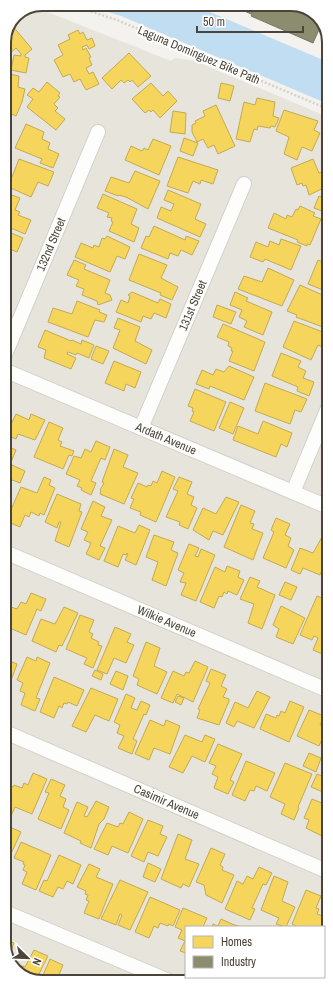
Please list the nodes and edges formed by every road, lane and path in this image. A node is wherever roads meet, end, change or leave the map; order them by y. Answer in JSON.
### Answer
{"nodes":[{"id":1,"x":90,"y":11,"type":"edge"},
{"id":2,"x":322,"y":107,"type":"edge"},
{"id":3,"x":98,"y":132,"type":"dead end"},
{"id":4,"x":244,"y":184,"type":"dead end"},
{"id":5,"x":11,"y":340,"type":"edge"},
{"id":6,"x":11,"y":373,"type":"edge"},
{"id":7,"x":322,"y":422,"type":"edge"},
{"id":8,"x":141,"y":428,"type":"junction"},
{"id":9,"x":293,"y":492,"type":"junction"},
{"id":10,"x":322,"y":504,"type":"edge"},
{"id":11,"x":11,"y":555,"type":"edge"},
{"id":12,"x":322,"y":689,"type":"edge"},
{"id":13,"x":11,"y":735,"type":"edge"},
{"id":14,"x":322,"y":869,"type":"edge"},
{"id":15,"x":11,"y":915,"type":"edge"},
{"id":16,"x":155,"y":975,"type":"edge"}],
"edges":[{"from":1,"to":2,"type":"path","name":"Laguna Dominguez Bike Path"},
{"from":3,"to":5,"type":"street","name":"132nd Street"},
{"from":4,"to":8,"type":"street","name":"131st Street"},
{"from":6,"to":8,"type":"street","name":"Ardath Avenue"},
{"from":7,"to":9,"type":"street"},
{"from":8,"to":9,"type":"street","name":"Ardath Avenue"},
{"from":9,"to":10,"type":"street","name":"Ardath Avenue"},
{"from":11,"to":12,"type":"street","name":"Wilkie Avenue"},
{"from":13,"to":14,"type":"street","name":"Casimir Avenue"},
{"from":15,"to":16,"type":"street"}]}
